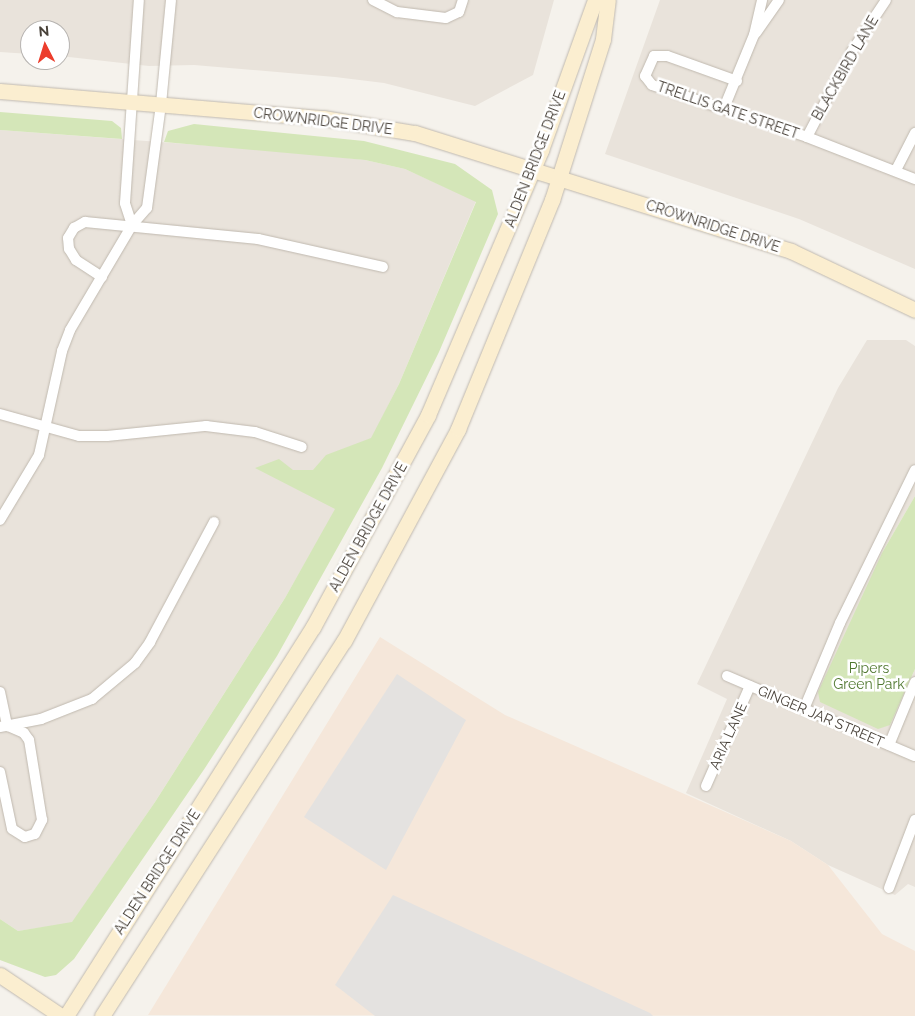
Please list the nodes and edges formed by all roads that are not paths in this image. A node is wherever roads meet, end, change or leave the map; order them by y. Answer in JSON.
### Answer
{"nodes":[{"id":1,"x":139,"y":0,"type":"edge"},
{"id":2,"x":171,"y":0,"type":"edge"},
{"id":3,"x":373,"y":0,"type":"edge"},
{"id":4,"x":463,"y":0,"type":"edge"},
{"id":5,"x":595,"y":0,"type":"edge"},
{"id":6,"x":608,"y":0,"type":"edge"},
{"id":7,"x":762,"y":0,"type":"edge"},
{"id":8,"x":779,"y":0,"type":"edge"},
{"id":9,"x":886,"y":0,"type":"edge"},
{"id":10,"x":754,"y":36,"type":"junction"},
{"id":11,"x":737,"y":81,"type":"junction"},
{"id":12,"x":0,"y":92,"type":"edge"},
{"id":13,"x":132,"y":102,"type":"junction"},
{"id":14,"x":161,"y":104,"type":"junction"},
{"id":15,"x":724,"y":108,"type":"junction"},
{"id":16,"x":915,"y":133,"type":"edge"},
{"id":17,"x":807,"y":137,"type":"junction"},
{"id":18,"x":533,"y":169,"type":"junction"},
{"id":19,"x":896,"y":170,"type":"junction"},
{"id":20,"x":560,"y":176,"type":"junction"},
{"id":21,"x":915,"y":179,"type":"edge"},
{"id":22,"x":132,"y":225,"type":"junction"},
{"id":23,"x":383,"y":267,"type":"dead end"},
{"id":24,"x":102,"y":277,"type":"junction"},
{"id":25,"x":915,"y":310,"type":"edge"},
{"id":26,"x":0,"y":414,"type":"edge"},
{"id":27,"x":46,"y":429,"type":"junction"},
{"id":28,"x":302,"y":447,"type":"dead end"},
{"id":29,"x":915,"y":470,"type":"edge"},
{"id":30,"x":0,"y":520,"type":"edge"},
{"id":31,"x":214,"y":522,"type":"dead end"},
{"id":32,"x":727,"y":676,"type":"dead end"},
{"id":33,"x":915,"y":682,"type":"edge"},
{"id":34,"x":750,"y":686,"type":"junction"},
{"id":35,"x":0,"y":692,"type":"edge"},
{"id":36,"x":804,"y":709,"type":"junction"},
{"id":37,"x":2,"y":728,"type":"edge"},
{"id":38,"x":889,"y":745,"type":"junction"},
{"id":39,"x":915,"y":756,"type":"edge"},
{"id":40,"x":0,"y":772,"type":"edge"},
{"id":41,"x":706,"y":786,"type":"dead end"},
{"id":42,"x":915,"y":820,"type":"edge"},
{"id":43,"x":889,"y":888,"type":"dead end"},
{"id":44,"x":0,"y":975,"type":"edge"},
{"id":45,"x":60,"y":1016,"type":"edge"},
{"id":46,"x":66,"y":1016,"type":"edge"},
{"id":47,"x":102,"y":1016,"type":"edge"}],
"edges":[{"from":1,"to":13,"type":"street"},
{"from":2,"to":14,"type":"street"},
{"from":3,"to":4,"type":"street"},
{"from":5,"to":18,"type":"street","name":"ALDEN BRIDGE DRIVE"},
{"from":6,"to":20,"type":"street","name":"ALDEN BRIDGE DRIVE"},
{"from":7,"to":10,"type":"street"},
{"from":8,"to":10,"type":"street"},
{"from":9,"to":17,"type":"street","name":"BLACKBIRD LANE"},
{"from":10,"to":11,"type":"street"},
{"from":11,"to":15,"type":"street"},
{"from":11,"to":15,"type":"street","name":"TRELLIS GATE STREET"},
{"from":12,"to":13,"type":"street","name":"CROWNRIDGE DRIVE"},
{"from":13,"to":14,"type":"street","name":"CROWNRIDGE DRIVE"},
{"from":13,"to":22,"type":"street"},
{"from":14,"to":18,"type":"street","name":"CROWNRIDGE DRIVE"},
{"from":14,"to":22,"type":"street"},
{"from":15,"to":17,"type":"street","name":"TRELLIS GATE STREET"},
{"from":16,"to":19,"type":"street"},
{"from":17,"to":19,"type":"street","name":"TRELLIS GATE STREET"},
{"from":18,"to":20,"type":"street","name":"CROWNRIDGE DRIVE"},
{"from":18,"to":46,"type":"street","name":"ALDEN BRIDGE DRIVE"},
{"from":19,"to":21,"type":"street","name":"TRELLIS GATE STREET"},
{"from":20,"to":25,"type":"street","name":"CROWNRIDGE DRIVE"},
{"from":20,"to":47,"type":"street","name":"ALDEN BRIDGE DRIVE"},
{"from":22,"to":23,"type":"street"},
{"from":22,"to":24,"type":"street"},
{"from":22,"to":24,"type":"street"},
{"from":24,"to":27,"type":"street"},
{"from":26,"to":27,"type":"street"},
{"from":27,"to":28,"type":"street"},
{"from":27,"to":30,"type":"street"},
{"from":29,"to":36,"type":"street"},
{"from":31,"to":37,"type":"street"},
{"from":32,"to":34,"type":"street","name":"GINGER JAR STREET"},
{"from":33,"to":38,"type":"street"},
{"from":34,"to":36,"type":"street","name":"GINGER JAR STREET"},
{"from":34,"to":41,"type":"street","name":"ARIA LANE"},
{"from":35,"to":37,"type":"street"},
{"from":36,"to":38,"type":"street","name":"GINGER JAR STREET"},
{"from":37,"to":40,"type":"street"},
{"from":38,"to":39,"type":"street","name":"GINGER JAR STREET"},
{"from":42,"to":43,"type":"street"},
{"from":44,"to":45,"type":"street"}]}
